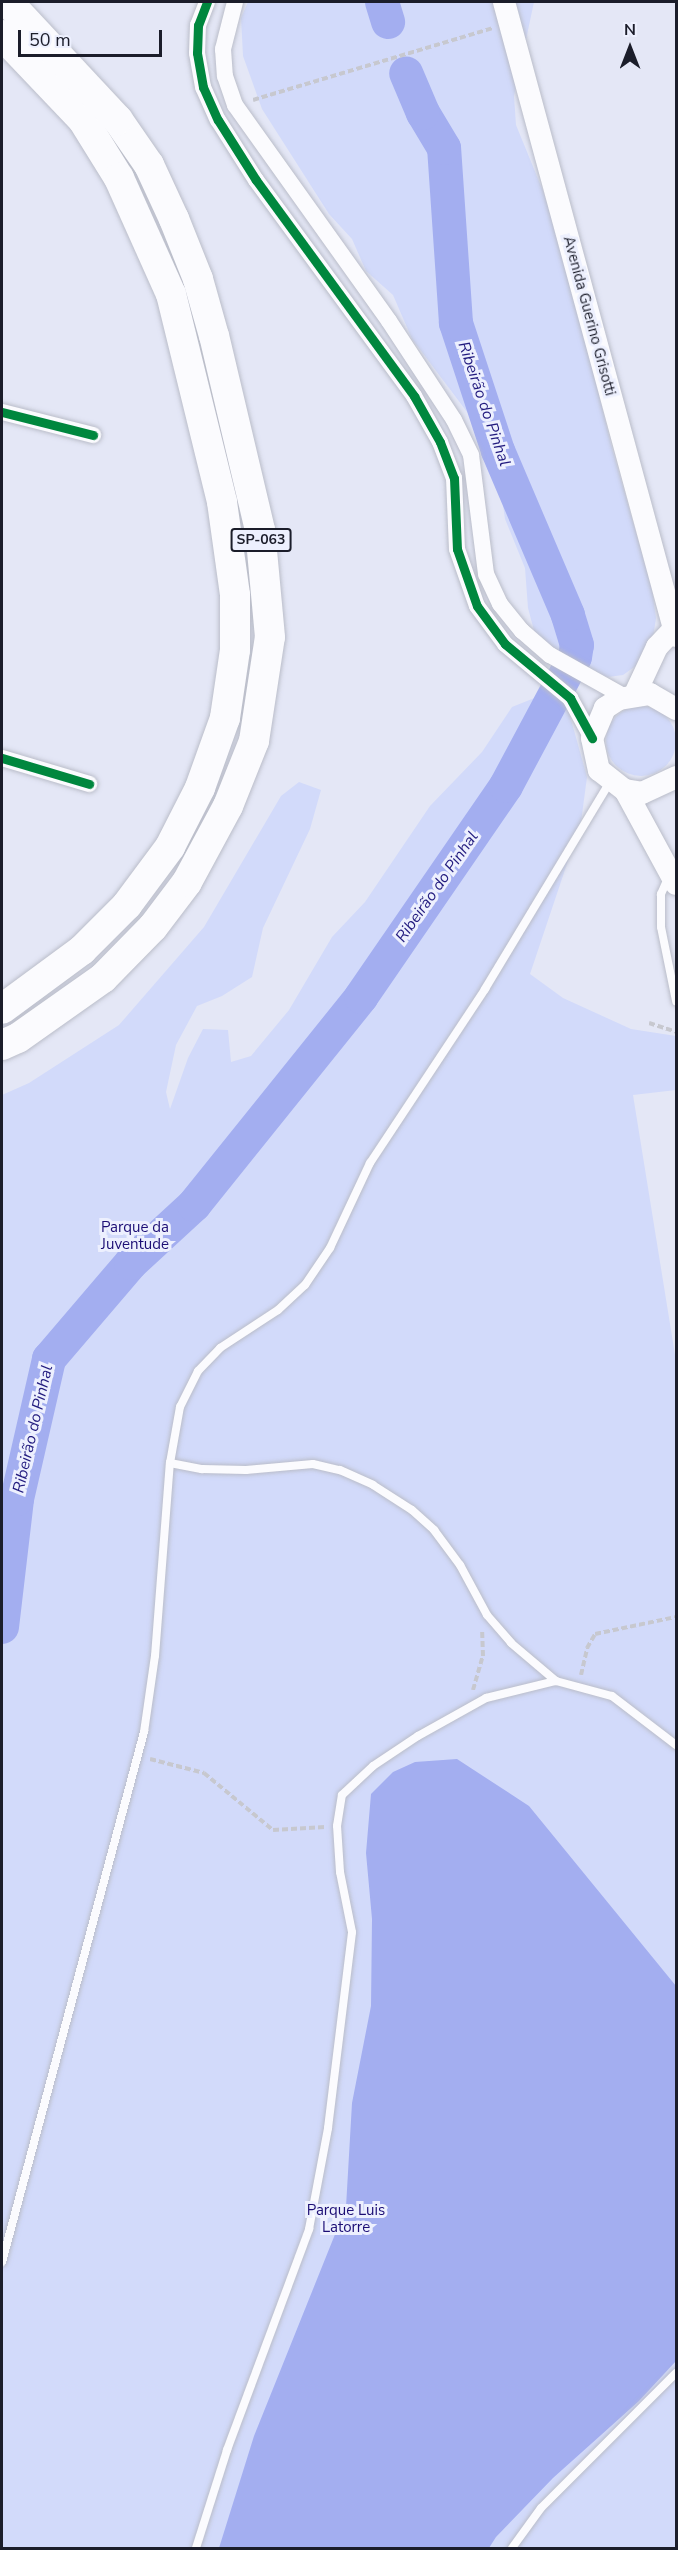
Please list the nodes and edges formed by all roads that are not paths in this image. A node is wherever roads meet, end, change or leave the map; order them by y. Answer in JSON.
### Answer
{"nodes":[{"id":1,"x":8,"y":2,"type":"edge"},
{"id":2,"x":207,"y":2,"type":"edge"},
{"id":3,"x":235,"y":2,"type":"edge"},
{"id":4,"x":507,"y":12,"type":"edge"},
{"id":5,"x":2,"y":35,"type":"edge"},
{"id":6,"x":2,"y":412,"type":"edge"},
{"id":7,"x":93,"y":435,"type":"dead end"},
{"id":8,"x":675,"y":633,"type":"edge"},
{"id":9,"x":630,"y":696,"type":"junction"},
{"id":10,"x":676,"y":709,"type":"edge"},
{"id":11,"x":591,"y":738,"type":"junction"},
{"id":12,"x":2,"y":758,"type":"edge"},
{"id":13,"x":675,"y":783,"type":"edge"},
{"id":14,"x":89,"y":784,"type":"dead end"},
{"id":15,"x":618,"y":786,"type":"junction"},
{"id":16,"x":673,"y":879,"type":"edge"},
{"id":17,"x":666,"y":957,"type":"junction"},
{"id":18,"x":676,"y":972,"type":"edge"},
{"id":19,"x":676,"y":1001,"type":"edge"},
{"id":20,"x":2,"y":1009,"type":"edge"},
{"id":21,"x":2,"y":1045,"type":"edge"},
{"id":22,"x":170,"y":1463,"type":"junction"},
{"id":23,"x":556,"y":1681,"type":"junction"},
{"id":24,"x":676,"y":1745,"type":"edge"},
{"id":25,"x":2,"y":2262,"type":"edge"},
{"id":26,"x":676,"y":2373,"type":"edge"},
{"id":27,"x":196,"y":2548,"type":"edge"},
{"id":28,"x":512,"y":2548,"type":"edge"}],
"edges":[{"from":1,"to":21,"type":"highway","number":"SP-063"},
{"from":2,"to":11,"type":"street"},
{"from":3,"to":9,"type":"street"},
{"from":4,"to":8,"type":"main road","name":"Avenida Guerino Grisotti"},
{"from":5,"to":20,"type":"highway","number":"SP-063"},
{"from":6,"to":7,"type":"street"},
{"from":8,"to":9,"type":"main road"},
{"from":9,"to":10,"type":"main road"},
{"from":9,"to":11,"type":"main road"},
{"from":11,"to":15,"type":"main road"},
{"from":12,"to":14,"type":"street"},
{"from":13,"to":15,"type":"main road"},
{"from":15,"to":16,"type":"main road"},
{"from":15,"to":22,"type":"lane"},
{"from":16,"to":17,"type":"lane"},
{"from":17,"to":18,"type":"lane"},
{"from":17,"to":19,"type":"lane"},
{"from":22,"to":23,"type":"lane"},
{"from":22,"to":25,"type":"lane"},
{"from":23,"to":24,"type":"lane"},
{"from":23,"to":27,"type":"lane"},
{"from":26,"to":28,"type":"lane"}]}
